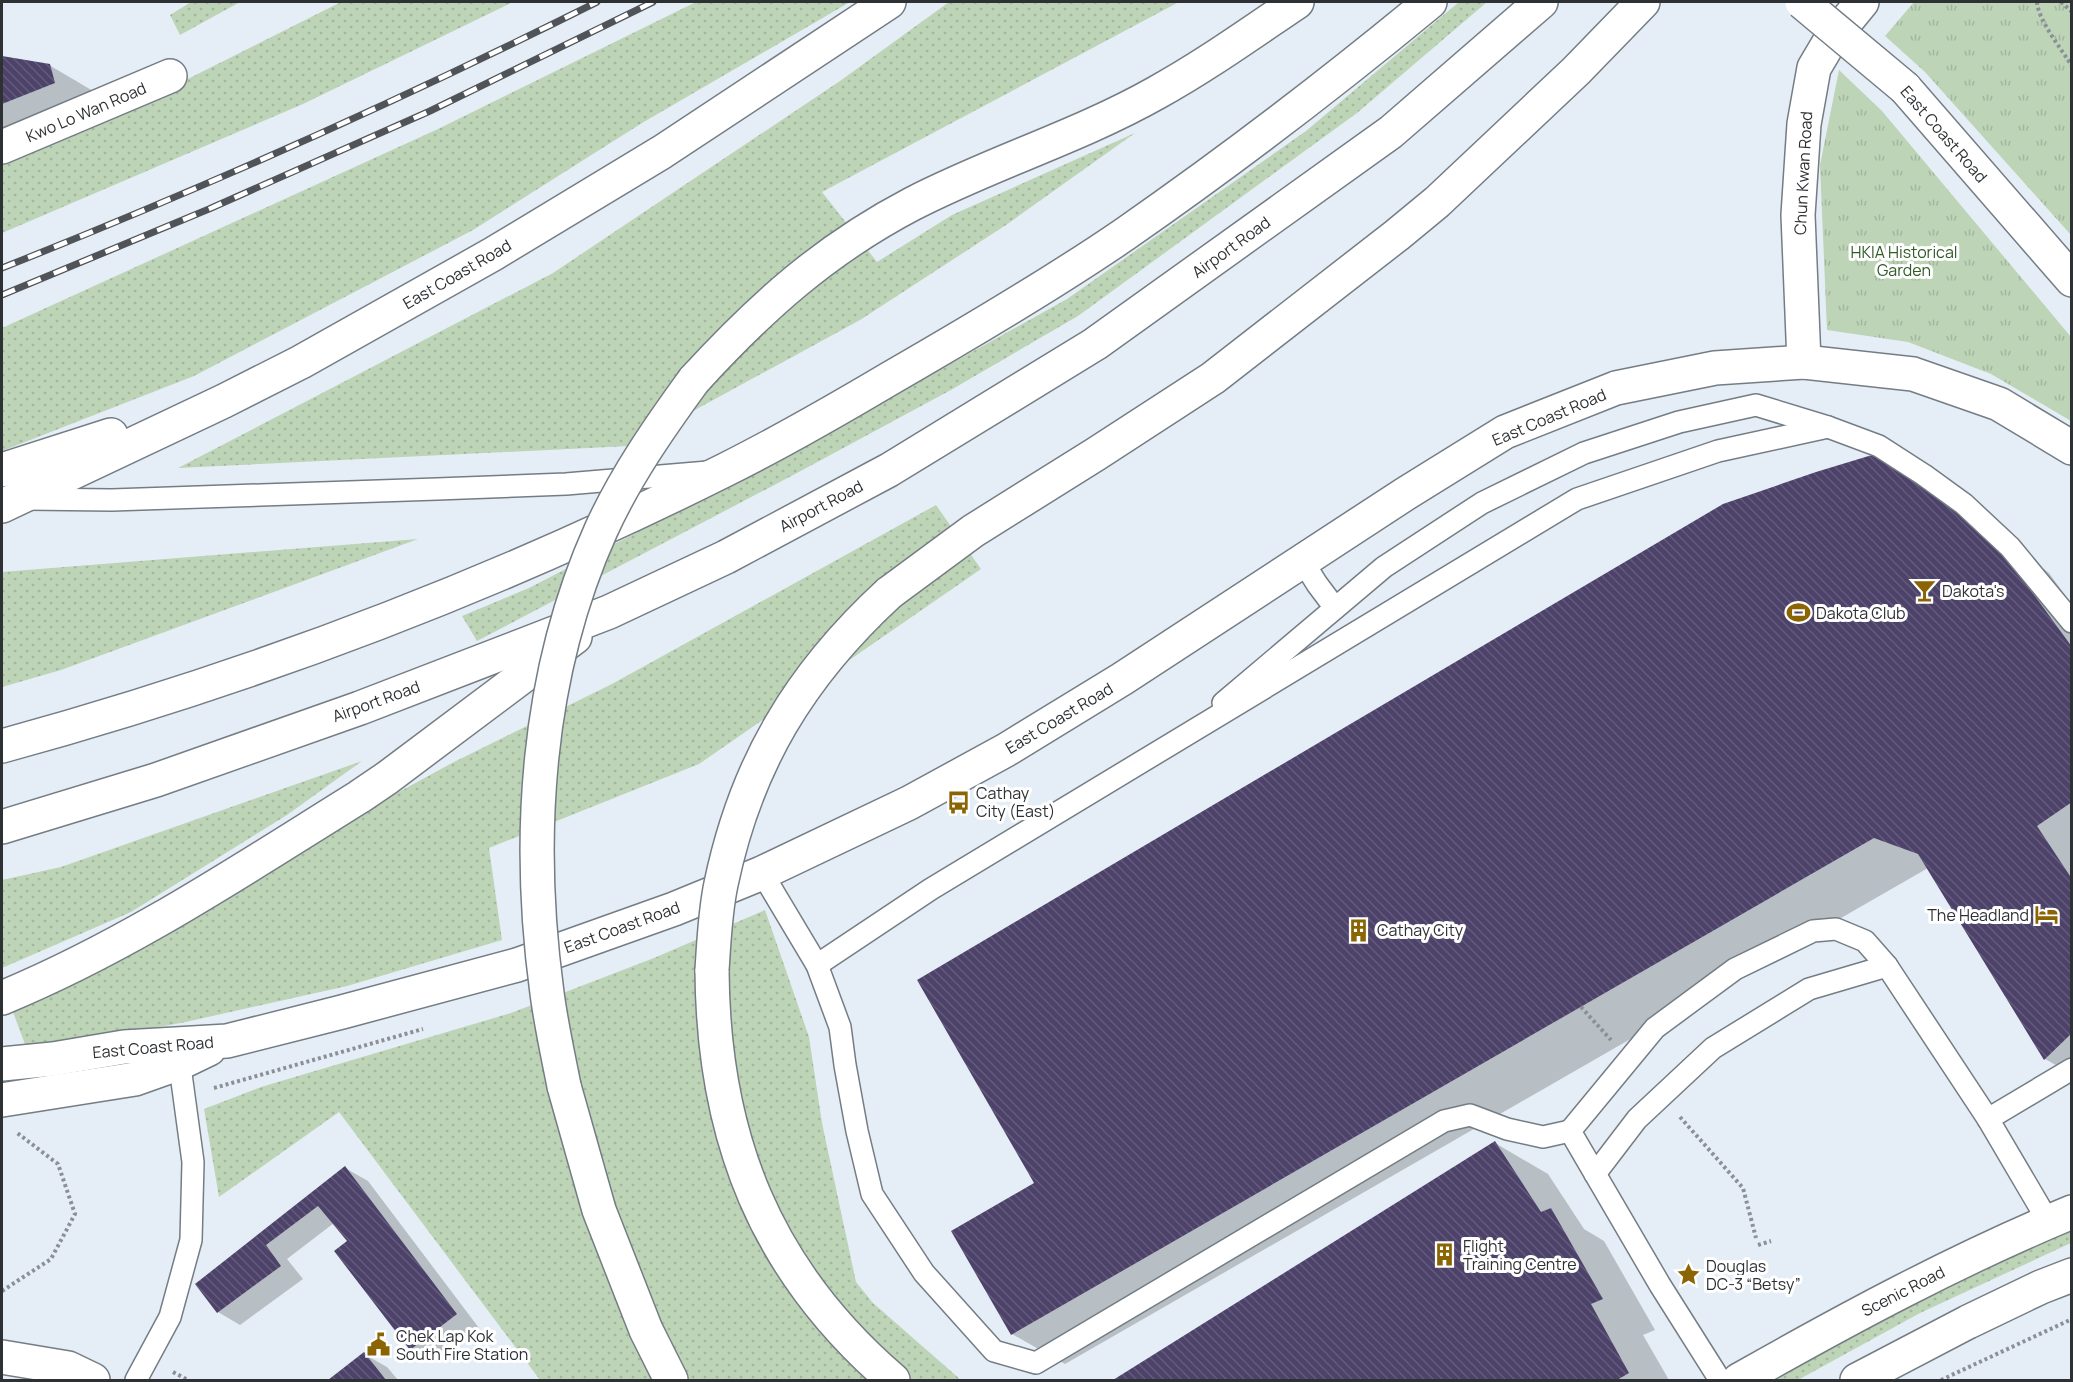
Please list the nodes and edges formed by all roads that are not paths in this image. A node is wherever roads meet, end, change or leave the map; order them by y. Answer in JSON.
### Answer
{"nodes":[{"id":1,"x":889,"y":2,"type":"edge"},
{"id":2,"x":1297,"y":2,"type":"edge"},
{"id":3,"x":1430,"y":2,"type":"edge"},
{"id":4,"x":1541,"y":2,"type":"edge"},
{"id":5,"x":1643,"y":2,"type":"edge"},
{"id":6,"x":1802,"y":2,"type":"edge"},
{"id":7,"x":1862,"y":2,"type":"edge"},
{"id":8,"x":170,"y":76,"type":"dead end"},
{"id":9,"x":2,"y":147,"type":"edge"},
{"id":10,"x":2072,"y":280,"type":"edge"},
{"id":11,"x":1804,"y":362,"type":"junction"},
{"id":12,"x":224,"y":400,"type":"junction"},
{"id":13,"x":1828,"y":427,"type":"junction"},
{"id":14,"x":2072,"y":448,"type":"edge"},
{"id":15,"x":2,"y":470,"type":"edge"},
{"id":16,"x":725,"y":470,"type":"junction"},
{"id":17,"x":7,"y":501,"type":"edge"},
{"id":18,"x":1302,"y":561,"type":"junction"},
{"id":19,"x":1335,"y":608,"type":"junction"},
{"id":20,"x":609,"y":612,"type":"junction"},
{"id":21,"x":2072,"y":622,"type":"edge"},
{"id":22,"x":1192,"y":732,"type":"junction"},
{"id":23,"x":2,"y":746,"type":"edge"},
{"id":24,"x":2,"y":827,"type":"edge"},
{"id":25,"x":762,"y":873,"type":"junction"},
{"id":26,"x":817,"y":965,"type":"junction"},
{"id":27,"x":1887,"y":966,"type":"junction"},
{"id":28,"x":2,"y":998,"type":"edge"},
{"id":29,"x":178,"y":1053,"type":"junction"},
{"id":30,"x":2,"y":1064,"type":"edge"},
{"id":31,"x":2072,"y":1069,"type":"edge"},
{"id":32,"x":2,"y":1100,"type":"edge"},
{"id":33,"x":1988,"y":1119,"type":"junction"},
{"id":34,"x":1570,"y":1131,"type":"junction"},
{"id":35,"x":1595,"y":1174,"type":"junction"},
{"id":36,"x":2060,"y":1217,"type":"edge"},
{"id":37,"x":2072,"y":1275,"type":"edge"},
{"id":38,"x":2056,"y":1287,"type":"edge"},
{"id":39,"x":2,"y":1357,"type":"edge"},
{"id":40,"x":93,"y":1380,"type":"edge"},
{"id":41,"x":136,"y":1380,"type":"edge"},
{"id":42,"x":671,"y":1380,"type":"edge"},
{"id":43,"x":893,"y":1380,"type":"edge"},
{"id":44,"x":1720,"y":1380,"type":"edge"},
{"id":45,"x":1739,"y":1380,"type":"edge"},
{"id":46,"x":1857,"y":1380,"type":"edge"}],
"edges":[{"from":1,"to":12,"type":"main road","name":"East Coast Road"},
{"from":2,"to":42,"type":"main road","bridge":true},
{"from":3,"to":16,"type":"main road"},
{"from":4,"to":20,"type":"main road","name":"Airport Road"},
{"from":5,"to":43,"type":"main road","bridge":true},
{"from":6,"to":10,"type":"main road","name":"East Coast Road","bridge":true},
{"from":7,"to":11,"type":"main road","name":"Chun Kwan Road"},
{"from":8,"to":9,"type":"main road","name":"Kwo Lo Wan Road"},
{"from":11,"to":14,"type":"main road","name":"East Coast Road"},
{"from":11,"to":18,"type":"main road","name":"East Coast Road"},
{"from":12,"to":15,"type":"main road"},
{"from":12,"to":17,"type":"main road","name":"East Coast Road"},
{"from":13,"to":19,"type":"lane"},
{"from":13,"to":21,"type":"lane"},
{"from":13,"to":22,"type":"lane"},
{"from":16,"to":17,"type":"lane"},
{"from":16,"to":23,"type":"main road"},
{"from":18,"to":19,"type":"lane"},
{"from":18,"to":25,"type":"main road","name":"East Coast Road"},
{"from":19,"to":22,"type":"lane"},
{"from":20,"to":24,"type":"main road","name":"Airport Road"},
{"from":20,"to":28,"type":"main road"},
{"from":22,"to":26,"type":"lane"},
{"from":25,"to":26,"type":"lane"},
{"from":25,"to":29,"type":"main road","name":"East Coast Road"},
{"from":26,"to":34,"type":"lane"},
{"from":27,"to":33,"type":"lane"},
{"from":27,"to":34,"type":"lane"},
{"from":27,"to":35,"type":"lane"},
{"from":29,"to":30,"type":"main road","name":"East Coast Road"},
{"from":29,"to":32,"type":"main road"},
{"from":29,"to":41,"type":"lane"},
{"from":31,"to":33,"type":"lane"},
{"from":33,"to":36,"type":"lane"},
{"from":34,"to":35,"type":"lane"},
{"from":35,"to":44,"type":"lane"},
{"from":36,"to":45,"type":"main road","name":"Scenic Road"},
{"from":37,"to":38,"type":"main road"},
{"from":38,"to":46,"type":"main road"},
{"from":39,"to":40,"type":"main road"}]}
